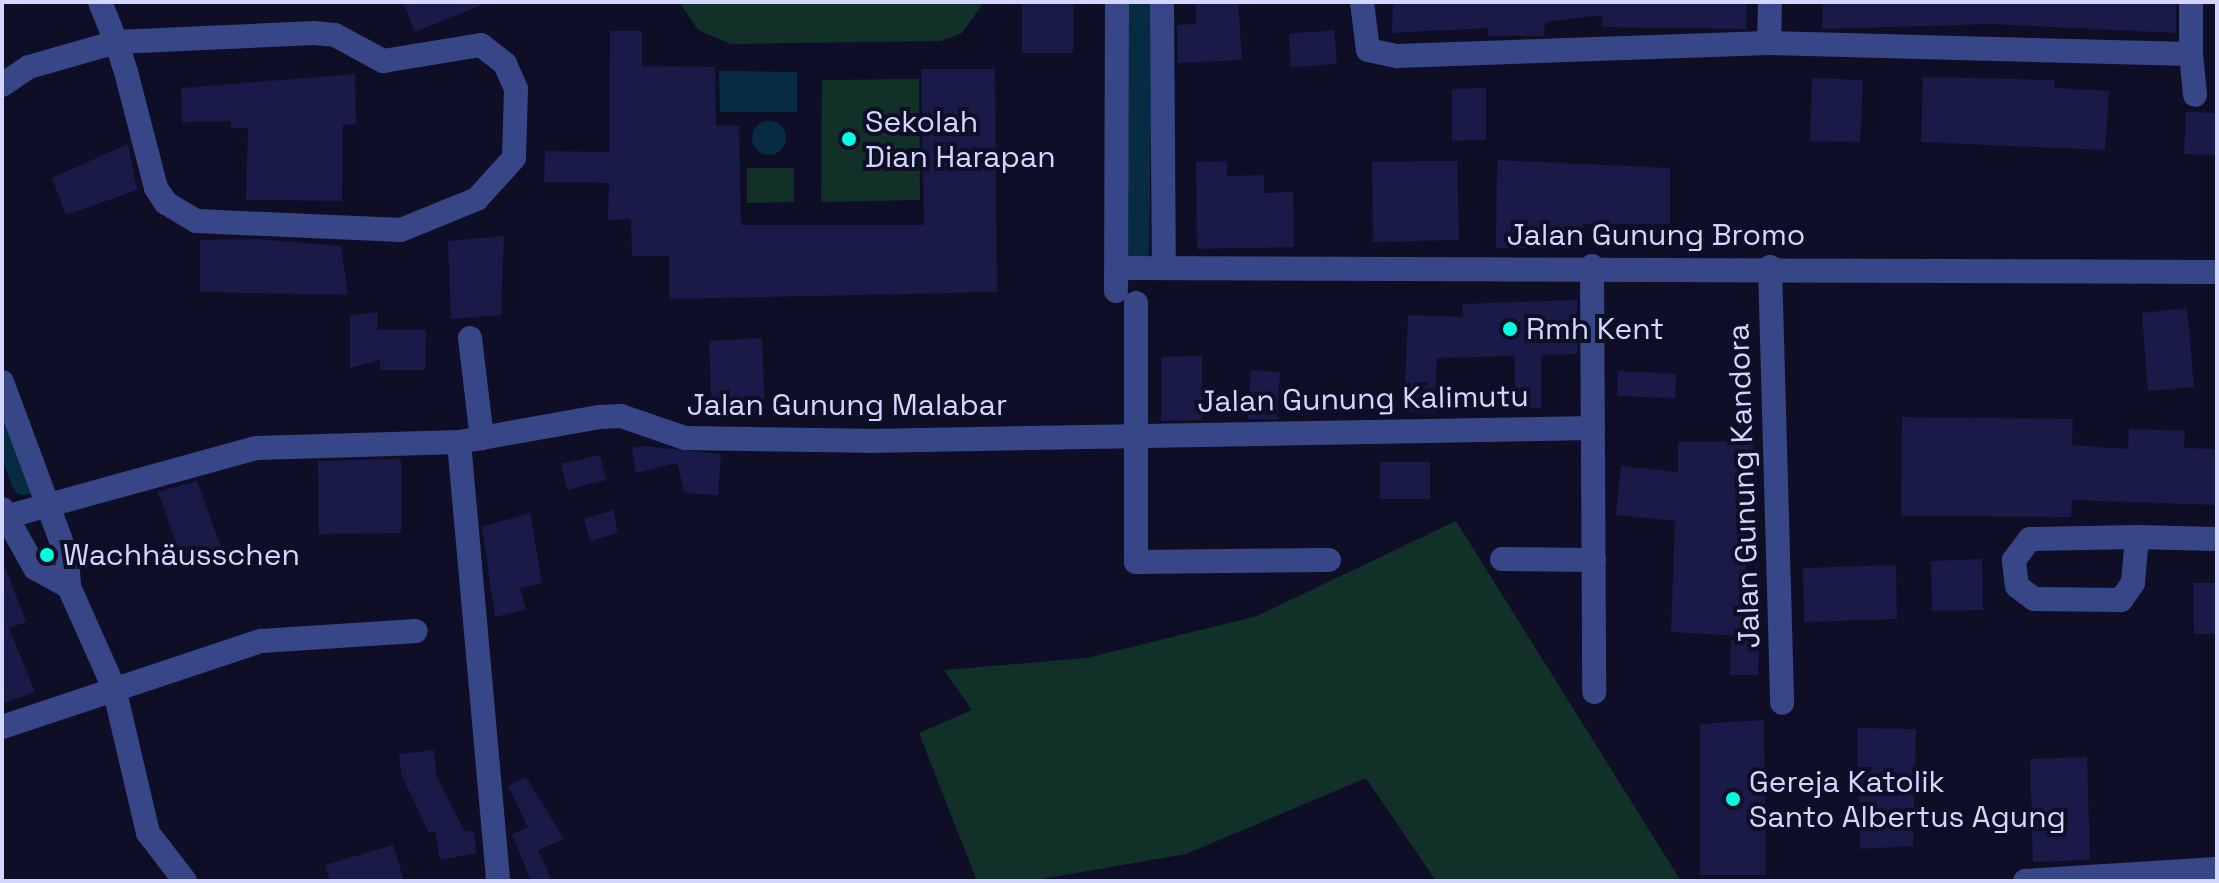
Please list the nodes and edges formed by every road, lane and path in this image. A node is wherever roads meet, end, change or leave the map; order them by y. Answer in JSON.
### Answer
{"nodes":[{"id":1,"x":100,"y":2,"type":"edge"},
{"id":2,"x":1117,"y":2,"type":"edge"},
{"id":3,"x":1162,"y":2,"type":"edge"},
{"id":4,"x":1362,"y":2,"type":"edge"},
{"id":5,"x":1770,"y":2,"type":"edge"},
{"id":6,"x":2191,"y":2,"type":"edge"},
{"id":7,"x":116,"y":42,"type":"junction"},
{"id":8,"x":1769,"y":43,"type":"junction"},
{"id":9,"x":2191,"y":54,"type":"junction"},
{"id":10,"x":2,"y":64,"type":"edge"},
{"id":11,"x":29,"y":67,"type":"junction"},
{"id":12,"x":2,"y":85,"type":"edge"},
{"id":13,"x":2195,"y":95,"type":"dead end"},
{"id":14,"x":1592,"y":266,"type":"junction"},
{"id":15,"x":1164,"y":267,"type":"junction"},
{"id":16,"x":1770,"y":267,"type":"junction"},
{"id":17,"x":2217,"y":272,"type":"edge"},
{"id":18,"x":1123,"y":287,"type":"junction"},
{"id":19,"x":470,"y":338,"type":"dead end"},
{"id":20,"x":2,"y":382,"type":"edge"},
{"id":21,"x":1593,"y":428,"type":"junction"},
{"id":22,"x":1135,"y":434,"type":"junction"},
{"id":23,"x":470,"y":440,"type":"junction"},
{"id":24,"x":45,"y":508,"type":"junction"},
{"id":25,"x":3,"y":515,"type":"edge"},
{"id":26,"x":2137,"y":537,"type":"junction"},
{"id":27,"x":2217,"y":539,"type":"edge"},
{"id":28,"x":1502,"y":559,"type":"dead end"},
{"id":29,"x":1329,"y":560,"type":"dead end"},
{"id":30,"x":1594,"y":560,"type":"junction"},
{"id":31,"x":69,"y":587,"type":"junction"},
{"id":32,"x":416,"y":631,"type":"dead end"},
{"id":33,"x":114,"y":688,"type":"junction"},
{"id":34,"x":1594,"y":692,"type":"dead end"},
{"id":35,"x":1782,"y":703,"type":"dead end"},
{"id":36,"x":2,"y":727,"type":"edge"},
{"id":37,"x":2217,"y":869,"type":"edge"},
{"id":38,"x":185,"y":881,"type":"edge"},
{"id":39,"x":498,"y":881,"type":"edge"},
{"id":40,"x":2025,"y":881,"type":"edge"}],
"edges":[{"from":1,"to":7,"type":"street"},
{"from":2,"to":18,"type":"street"},
{"from":3,"to":15,"type":"street"},
{"from":4,"to":8,"type":"street"},
{"from":5,"to":8,"type":"street"},
{"from":6,"to":9,"type":"street"},
{"from":7,"to":7,"type":"street"},
{"from":7,"to":11,"type":"street"},
{"from":8,"to":9,"type":"street"},
{"from":9,"to":13,"type":"street"},
{"from":10,"to":11,"type":"street"},
{"from":11,"to":12,"type":"street"},
{"from":14,"to":15,"type":"street","name":"Jalan Gunung Bromo"},
{"from":14,"to":16,"type":"street","name":"Jalan Gunung Bromo"},
{"from":14,"to":21,"type":"street"},
{"from":15,"to":18,"type":"street"},
{"from":16,"to":17,"type":"street","name":"Jalan Gunung Bromo"},
{"from":16,"to":35,"type":"street","name":"Jalan Gunung Kandora"},
{"from":18,"to":22,"type":"street"},
{"from":19,"to":23,"type":"street"},
{"from":20,"to":24,"type":"street"},
{"from":21,"to":22,"type":"street","name":"Jalan Gunung Kalimutu"},
{"from":21,"to":30,"type":"street"},
{"from":22,"to":23,"type":"street","name":"Jalan Gunung Malabar"},
{"from":22,"to":29,"type":"street"},
{"from":23,"to":24,"type":"street","name":"Jalan Gunung Malabar"},
{"from":23,"to":39,"type":"street"},
{"from":24,"to":25,"type":"street","name":"Jalan Gunung Malabar"},
{"from":24,"to":31,"type":"street"},
{"from":25,"to":31,"type":"street"},
{"from":26,"to":26,"type":"street"},
{"from":26,"to":27,"type":"street"},
{"from":28,"to":30,"type":"street"},
{"from":30,"to":34,"type":"street"},
{"from":31,"to":33,"type":"street"},
{"from":32,"to":33,"type":"street"},
{"from":33,"to":36,"type":"street"},
{"from":33,"to":38,"type":"street"},
{"from":37,"to":40,"type":"street"}]}
